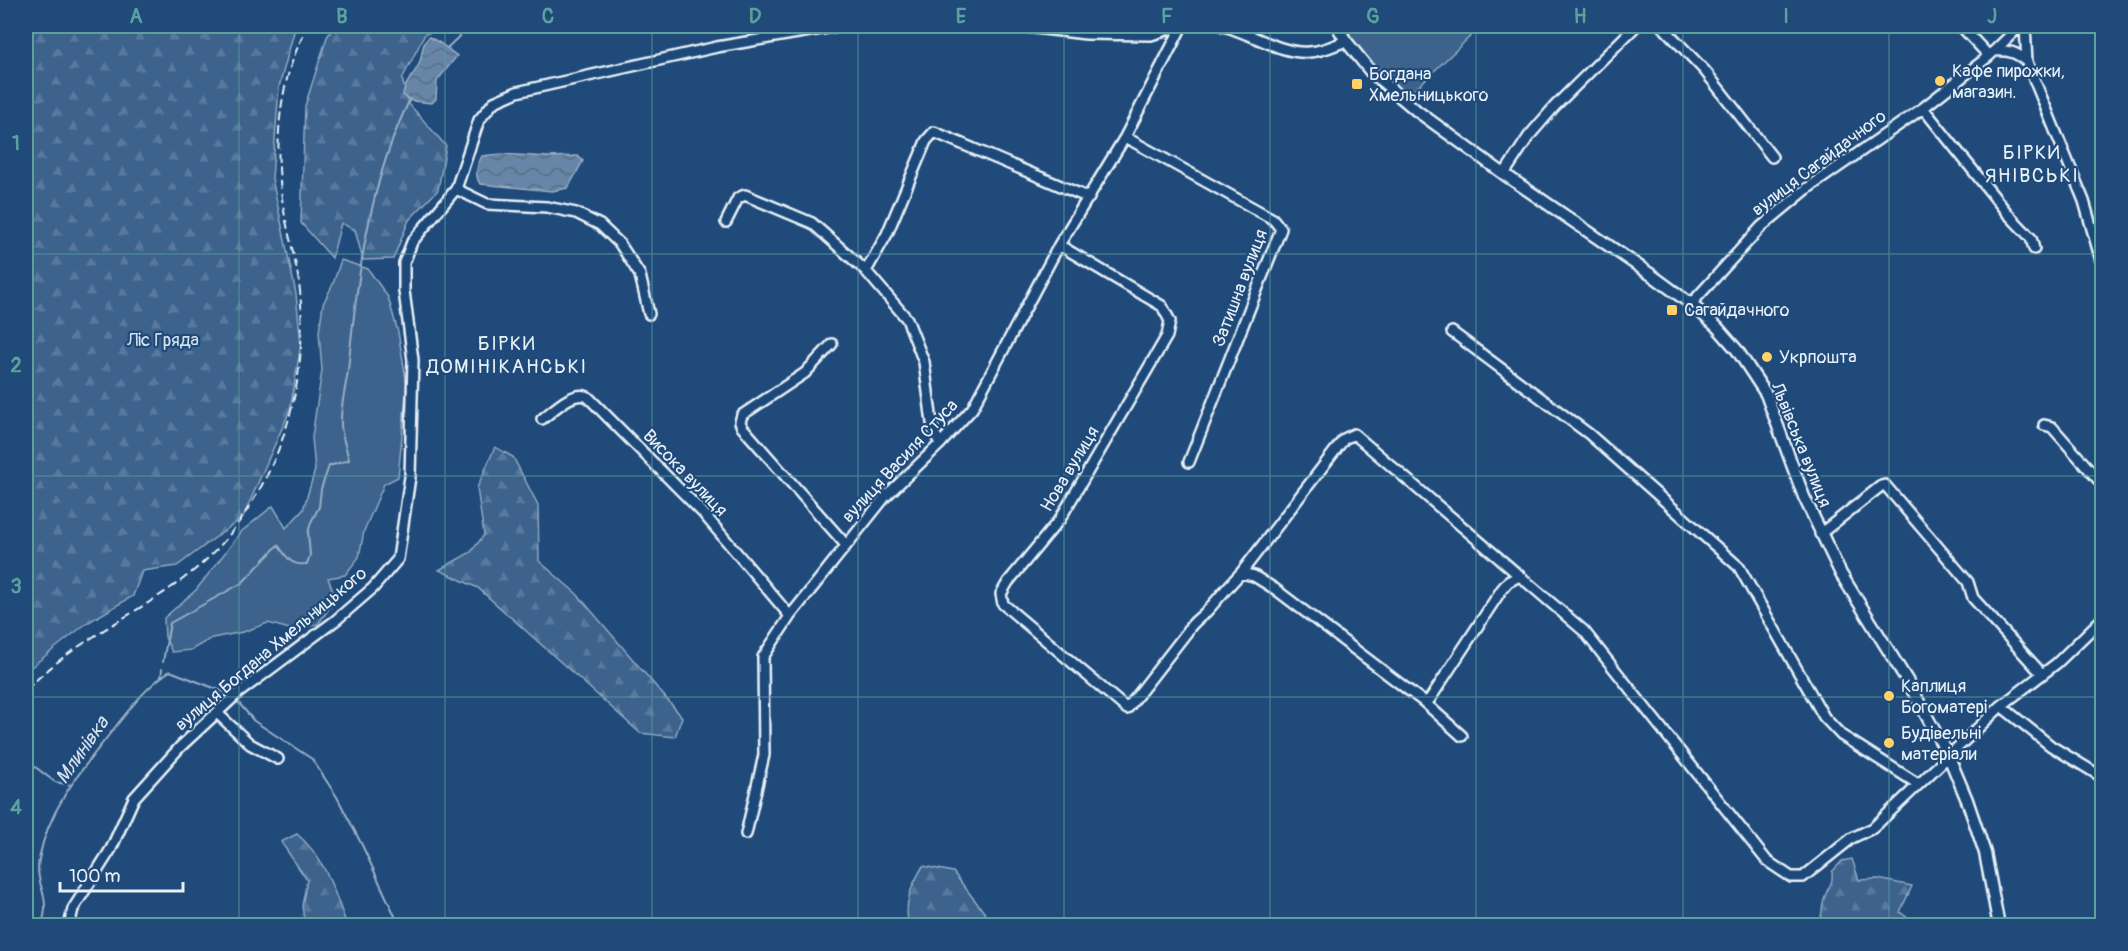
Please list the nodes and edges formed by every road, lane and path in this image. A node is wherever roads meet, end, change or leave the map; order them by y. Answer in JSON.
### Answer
{"nodes":[{"id":1,"x":839,"y":26,"type":"edge"},
{"id":2,"x":1017,"y":26,"type":"edge"},
{"id":3,"x":1181,"y":26,"type":"edge"},
{"id":4,"x":1223,"y":26,"type":"edge"},
{"id":5,"x":1337,"y":26,"type":"edge"},
{"id":6,"x":1636,"y":26,"type":"edge"},
{"id":7,"x":1662,"y":26,"type":"edge"},
{"id":8,"x":1961,"y":26,"type":"edge"},
{"id":9,"x":2020,"y":26,"type":"edge"},
{"id":10,"x":2025,"y":26,"type":"edge"},
{"id":11,"x":1346,"y":41,"type":"junction"},
{"id":12,"x":1991,"y":54,"type":"junction"},
{"id":13,"x":2027,"y":62,"type":"junction"},
{"id":14,"x":1923,"y":108,"type":"junction"},
{"id":15,"x":1125,"y":137,"type":"junction"},
{"id":16,"x":1772,"y":157,"type":"dead end"},
{"id":17,"x":1504,"y":174,"type":"junction"},
{"id":18,"x":456,"y":189,"type":"junction"},
{"id":19,"x":1089,"y":198,"type":"junction"},
{"id":20,"x":726,"y":222,"type":"dead end"},
{"id":21,"x":1059,"y":246,"type":"junction"},
{"id":22,"x":2034,"y":249,"type":"dead end"},
{"id":23,"x":2103,"y":264,"type":"edge"},
{"id":24,"x":866,"y":271,"type":"junction"},
{"id":25,"x":1691,"y":304,"type":"junction"},
{"id":26,"x":649,"y":314,"type":"dead end"},
{"id":27,"x":1452,"y":332,"type":"dead end"},
{"id":28,"x":832,"y":344,"type":"dead end"},
{"id":29,"x":542,"y":419,"type":"dead end"},
{"id":30,"x":2044,"y":425,"type":"dead end"},
{"id":31,"x":940,"y":444,"type":"junction"},
{"id":32,"x":1189,"y":462,"type":"dead end"},
{"id":33,"x":2103,"y":484,"type":"edge"},
{"id":34,"x":1820,"y":534,"type":"junction"},
{"id":35,"x":846,"y":545,"type":"junction"},
{"id":36,"x":1241,"y":573,"type":"junction"},
{"id":37,"x":1520,"y":576,"type":"junction"},
{"id":38,"x":790,"y":616,"type":"junction"},
{"id":39,"x":2103,"y":618,"type":"edge"},
{"id":40,"x":2042,"y":674,"type":"junction"},
{"id":41,"x":1424,"y":702,"type":"junction"},
{"id":42,"x":2001,"y":706,"type":"junction"},
{"id":43,"x":217,"y":713,"type":"junction"},
{"id":44,"x":1462,"y":736,"type":"dead end"},
{"id":45,"x":1949,"y":758,"type":"junction"},
{"id":46,"x":278,"y":759,"type":"dead end"},
{"id":47,"x":2103,"y":777,"type":"edge"},
{"id":48,"x":1918,"y":783,"type":"junction"},
{"id":49,"x":746,"y":834,"type":"dead end"},
{"id":50,"x":69,"y":926,"type":"edge"},
{"id":51,"x":2000,"y":926,"type":"edge"}],
"edges":[{"from":1,"to":18,"type":"street","name":"вулиця Богдана Хмельницького"},
{"from":2,"to":3,"type":"street"},
{"from":3,"to":15,"type":"street","name":"вулиця Василя Стуса"},
{"from":4,"to":11,"type":"street"},
{"from":5,"to":11,"type":"main road","name":"Львівська вулиця"},
{"from":6,"to":17,"type":"street"},
{"from":7,"to":16,"type":"street"},
{"from":8,"to":12,"type":"street"},
{"from":9,"to":12,"type":"street","name":"вулиця Сагайдачного"},
{"from":10,"to":13,"type":"street"},
{"from":11,"to":17,"type":"main road","name":"Львівська вулиця"},
{"from":12,"to":13,"type":"street"},
{"from":12,"to":14,"type":"street","name":"вулиця Сагайдачного"},
{"from":13,"to":23,"type":"street"},
{"from":14,"to":22,"type":"street"},
{"from":14,"to":25,"type":"street","name":"вулиця Сагайдачного"},
{"from":15,"to":19,"type":"street","name":"вулиця Василя Стуса"},
{"from":15,"to":32,"type":"street","name":"Затишна вулиця"},
{"from":17,"to":25,"type":"main road","name":"Львівська вулиця"},
{"from":18,"to":26,"type":"street"},
{"from":18,"to":43,"type":"street","name":"вулиця Богдана Хмельницького"},
{"from":19,"to":21,"type":"street","name":"вулиця Василя Стуса"},
{"from":19,"to":24,"type":"street"},
{"from":20,"to":24,"type":"street"},
{"from":21,"to":31,"type":"street","name":"вулиця Василя Стуса"},
{"from":21,"to":36,"type":"street","name":"Нова вулиця"},
{"from":24,"to":31,"type":"street"},
{"from":25,"to":34,"type":"main road","name":"Львівська вулиця"},
{"from":27,"to":48,"type":"street"},
{"from":28,"to":35,"type":"street"},
{"from":29,"to":38,"type":"street","name":"Висока вулиця"},
{"from":30,"to":33,"type":"street"},
{"from":31,"to":35,"type":"street","name":"вулиця Василя Стуса"},
{"from":34,"to":40,"type":"street"},
{"from":34,"to":45,"type":"main road","name":"Львівська вулиця"},
{"from":35,"to":38,"type":"street","name":"вулиця Василя Стуса"},
{"from":36,"to":37,"type":"street"},
{"from":36,"to":41,"type":"street"},
{"from":37,"to":41,"type":"street"},
{"from":37,"to":48,"type":"street"},
{"from":38,"to":49,"type":"street","name":"вулиця Василя Стуса"},
{"from":39,"to":40,"type":"street"},
{"from":40,"to":42,"type":"street"},
{"from":41,"to":44,"type":"street"},
{"from":42,"to":45,"type":"street"},
{"from":42,"to":47,"type":"street"},
{"from":43,"to":46,"type":"street"},
{"from":43,"to":50,"type":"street","name":"вулиця Богдана Хмельницького"},
{"from":45,"to":48,"type":"street"},
{"from":45,"to":51,"type":"main road","name":"Львівська вулиця"}]}
